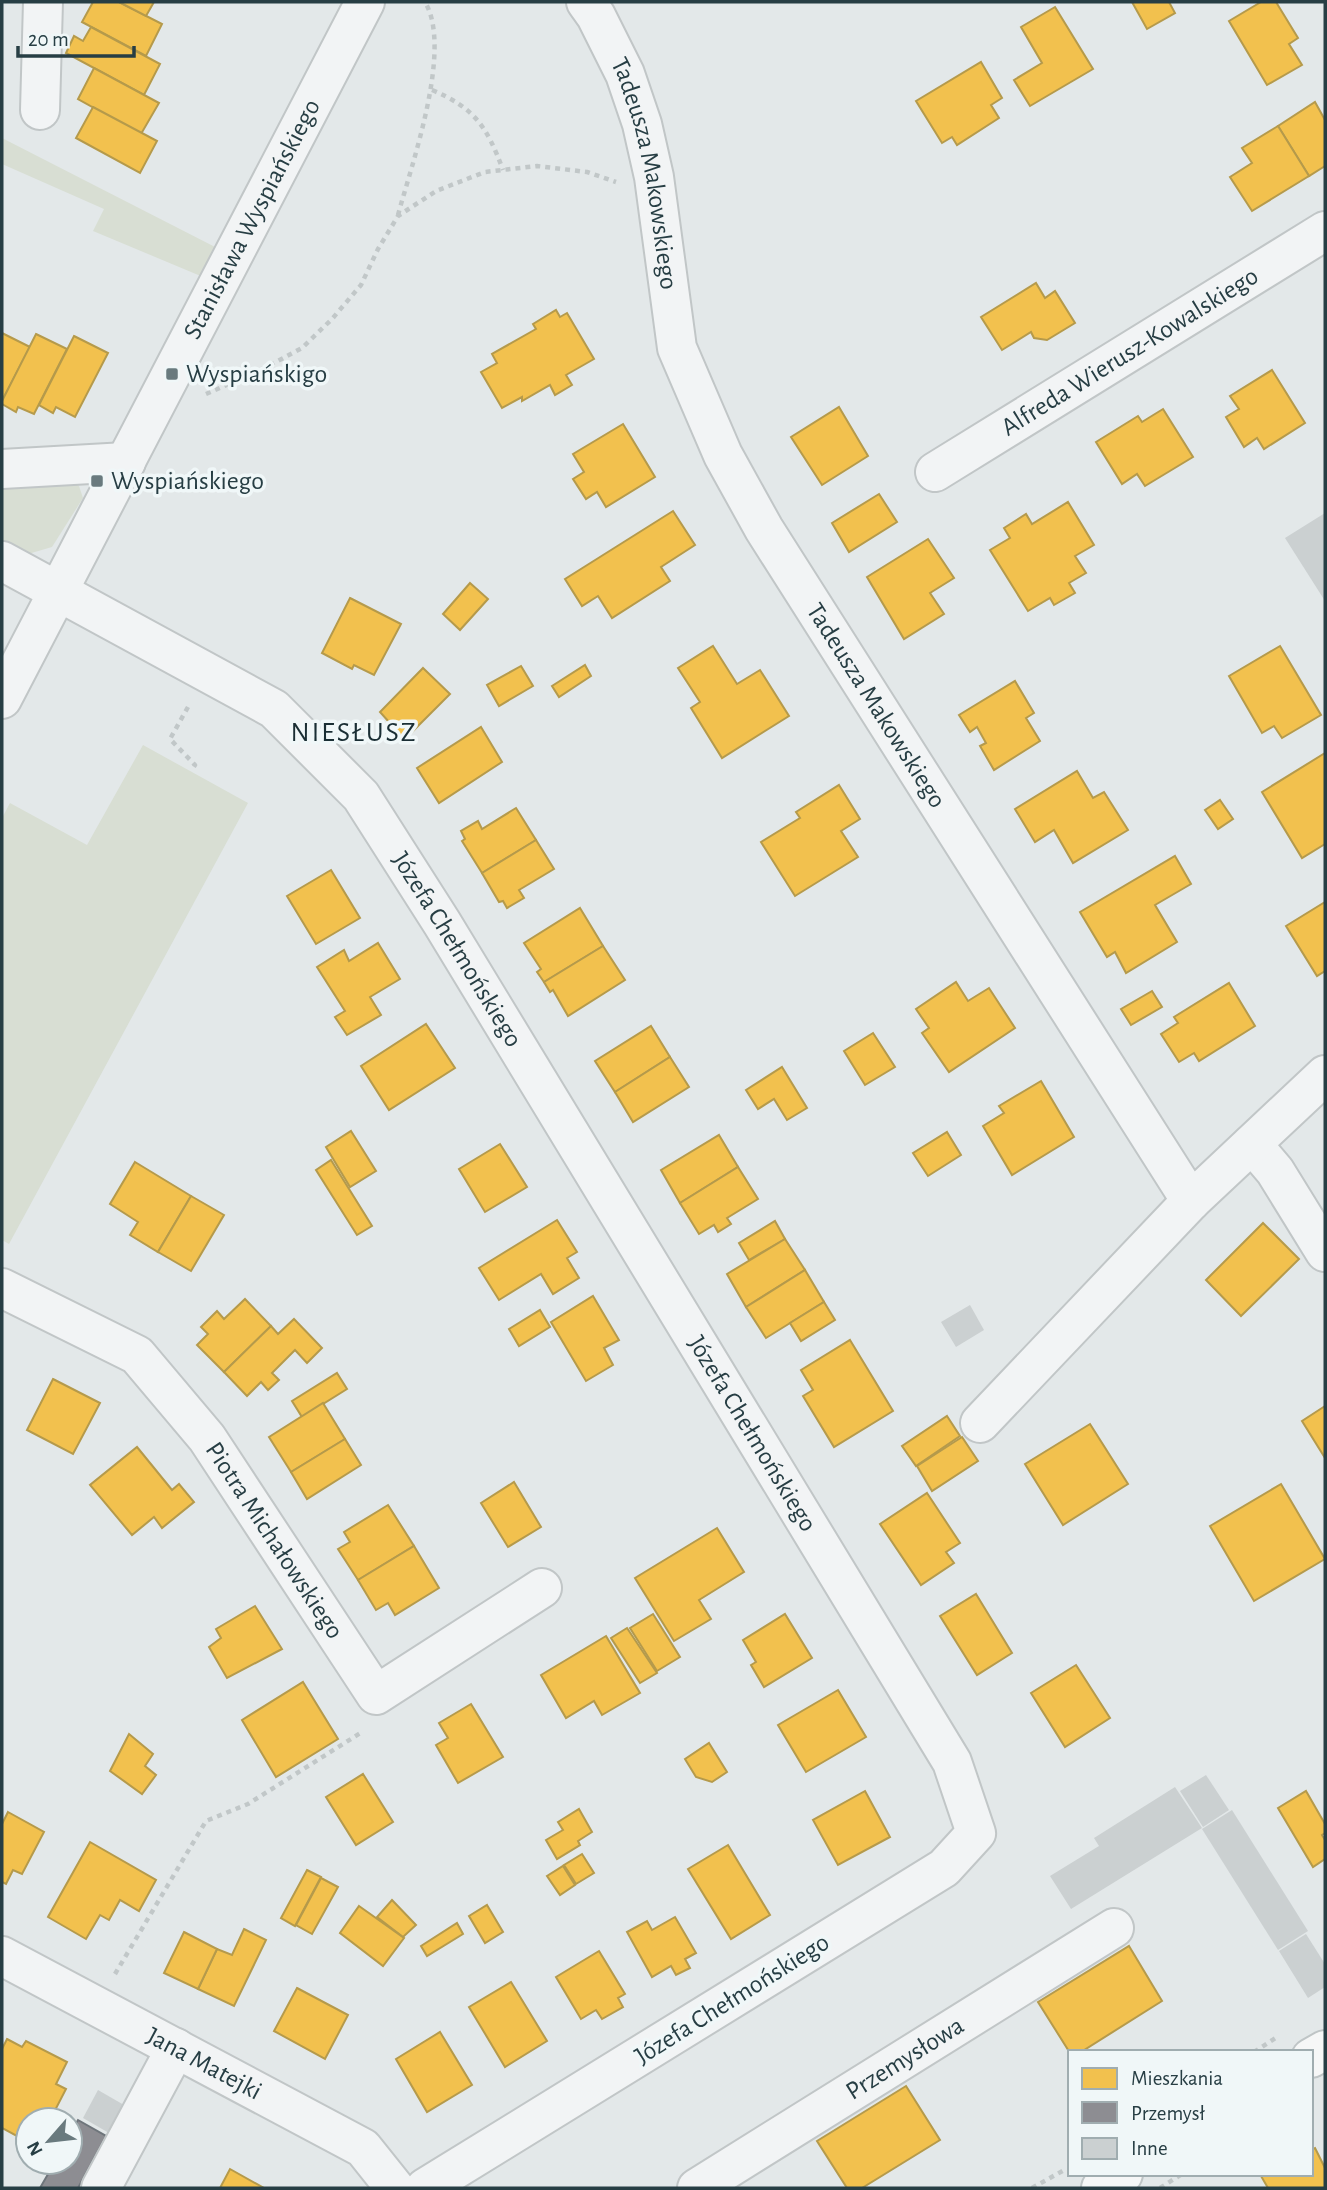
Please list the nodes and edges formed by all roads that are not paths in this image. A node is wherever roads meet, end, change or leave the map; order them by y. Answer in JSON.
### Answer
{"nodes":[{"id":1,"x":43,"y":2,"type":"edge"},
{"id":2,"x":365,"y":2,"type":"edge"},
{"id":3,"x":586,"y":2,"type":"edge"},
{"id":4,"x":40,"y":110,"type":"dead end"},
{"id":5,"x":1325,"y":231,"type":"edge"},
{"id":6,"x":126,"y":462,"type":"junction"},
{"id":7,"x":2,"y":469,"type":"edge"},
{"id":8,"x":935,"y":472,"type":"dead end"},
{"id":9,"x":2,"y":561,"type":"edge"},
{"id":10,"x":58,"y":591,"type":"junction"},
{"id":11,"x":2,"y":699,"type":"edge"},
{"id":12,"x":1325,"y":1075,"type":"edge"},
{"id":13,"x":1252,"y":1144,"type":"junction"},
{"id":14,"x":1191,"y":1201,"type":"junction"},
{"id":15,"x":1325,"y":1252,"type":"edge"},
{"id":16,"x":2,"y":1288,"type":"edge"},
{"id":17,"x":980,"y":1423,"type":"dead end"},
{"id":18,"x":541,"y":1588,"type":"dead end"},
{"id":19,"x":1114,"y":1928,"type":"dead end"},
{"id":20,"x":2,"y":1956,"type":"edge"},
{"id":21,"x":176,"y":2048,"type":"junction"},
{"id":22,"x":1120,"y":2176,"type":"edge"},
{"id":23,"x":101,"y":2188,"type":"edge"},
{"id":24,"x":395,"y":2188,"type":"edge"},
{"id":25,"x":425,"y":2188,"type":"edge"},
{"id":26,"x":697,"y":2188,"type":"edge"},
{"id":27,"x":1101,"y":2188,"type":"edge"}],
"edges":[{"from":1,"to":4,"type":"street"},
{"from":2,"to":6,"type":"street","name":"Stanisława Wyspiańskiego"},
{"from":3,"to":14,"type":"street","name":"Tadeusza Makowskiego"},
{"from":5,"to":8,"type":"street","name":"Alfreda Wierusz-Kowalskiego"},
{"from":6,"to":7,"type":"street"},
{"from":6,"to":10,"type":"street","name":"Stanisława Wyspiańskiego"},
{"from":9,"to":10,"type":"street","name":"Józefa Chełmońskiego"},
{"from":10,"to":11,"type":"street","name":"Stanisława Wyspiańskiego"},
{"from":10,"to":25,"type":"street","name":"Józefa Chełmońskiego"},
{"from":12,"to":13,"type":"street"},
{"from":13,"to":14,"type":"street"},
{"from":13,"to":15,"type":"street"},
{"from":14,"to":17,"type":"street"},
{"from":16,"to":18,"type":"street","name":"Piotra Michałowskiego"},
{"from":19,"to":26,"type":"street","name":"Przemysłowa"},
{"from":20,"to":21,"type":"street","name":"Jana Matejki"},
{"from":21,"to":23,"type":"street"},
{"from":21,"to":24,"type":"street","name":"Jana Matejki"},
{"from":22,"to":27,"type":"main road"}]}
